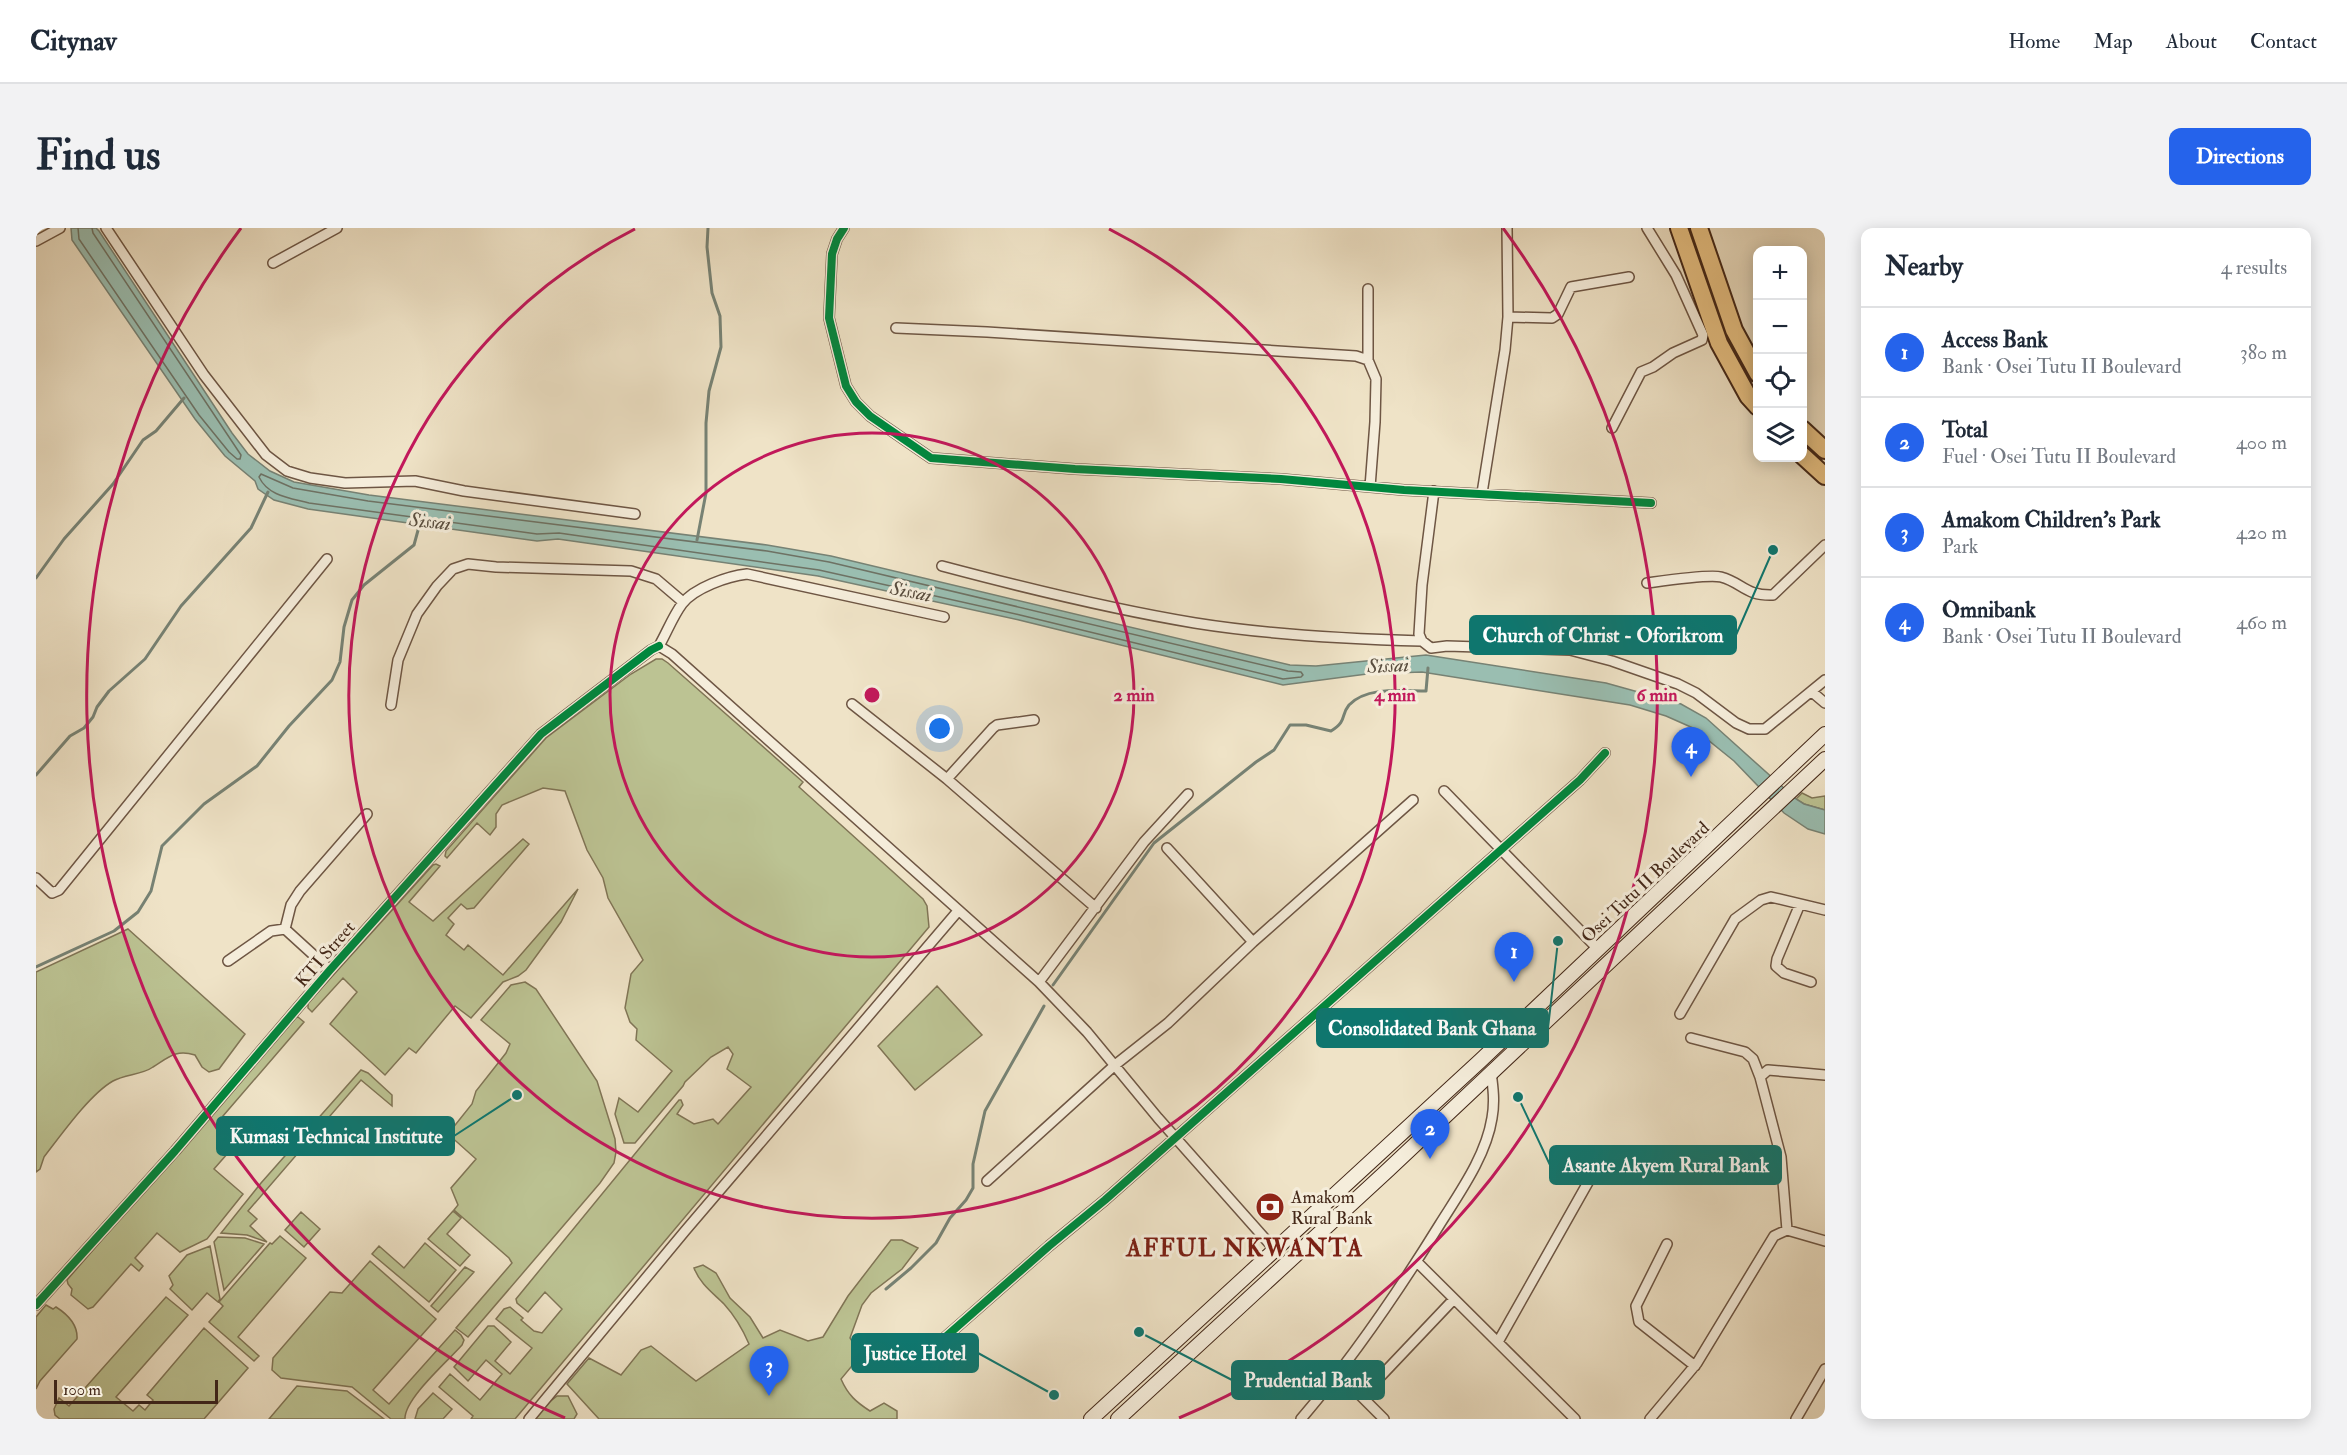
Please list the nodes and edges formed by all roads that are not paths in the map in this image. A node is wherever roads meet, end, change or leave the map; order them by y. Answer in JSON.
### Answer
{"nodes":[{"id":1,"x":60,"y":228,"type":"edge"},
{"id":2,"x":106,"y":228,"type":"edge"},
{"id":3,"x":338,"y":228,"type":"edge"},
{"id":4,"x":844,"y":228,"type":"edge"},
{"id":5,"x":1507,"y":228,"type":"edge"},
{"id":6,"x":1647,"y":228,"type":"edge"},
{"id":7,"x":1679,"y":228,"type":"edge"},
{"id":8,"x":1699,"y":228,"type":"edge"},
{"id":9,"x":36,"y":241,"type":"edge"},
{"id":10,"x":273,"y":263,"type":"dead end"},
{"id":11,"x":1629,"y":277,"type":"dead end"},
{"id":12,"x":1368,"y":289,"type":"dead end"},
{"id":13,"x":1508,"y":316,"type":"junction"},
{"id":14,"x":896,"y":328,"type":"dead end"},
{"id":15,"x":1368,"y":360,"type":"junction"},
{"id":16,"x":1753,"y":365,"type":"edge"},
{"id":17,"x":1753,"y":402,"type":"edge"},
{"id":18,"x":1612,"y":428,"type":"dead end"},
{"id":19,"x":1807,"y":433,"type":"edge"},
{"id":20,"x":1825,"y":450,"type":"edge"},
{"id":21,"x":1807,"y":459,"type":"edge"},
{"id":22,"x":1825,"y":476,"type":"edge"},
{"id":23,"x":1370,"y":487,"type":"junction"},
{"id":24,"x":1434,"y":491,"type":"junction"},
{"id":25,"x":1482,"y":493,"type":"junction"},
{"id":26,"x":1651,"y":503,"type":"dead end"},
{"id":27,"x":635,"y":514,"type":"dead end"},
{"id":28,"x":1825,"y":545,"type":"edge"},
{"id":29,"x":327,"y":560,"type":"dead end"},
{"id":30,"x":942,"y":566,"type":"dead end"},
{"id":31,"x":1647,"y":583,"type":"dead end"},
{"id":32,"x":683,"y":602,"type":"junction"},
{"id":33,"x":944,"y":617,"type":"dead end"},
{"id":34,"x":1422,"y":641,"type":"junction"},
{"id":35,"x":659,"y":646,"type":"junction"},
{"id":36,"x":1825,"y":680,"type":"edge"},
{"id":37,"x":1812,"y":692,"type":"junction"},
{"id":38,"x":1825,"y":703,"type":"edge"},
{"id":39,"x":852,"y":704,"type":"dead end"},
{"id":40,"x":391,"y":705,"type":"dead end"},
{"id":41,"x":1034,"y":720,"type":"dead end"},
{"id":42,"x":1825,"y":734,"type":"edge"},
{"id":43,"x":1605,"y":753,"type":"dead end"},
{"id":44,"x":1825,"y":759,"type":"edge"},
{"id":45,"x":947,"y":778,"type":"junction"},
{"id":46,"x":1444,"y":791,"type":"dead end"},
{"id":47,"x":1188,"y":794,"type":"dead end"},
{"id":48,"x":1413,"y":800,"type":"dead end"},
{"id":49,"x":367,"y":813,"type":"dead end"},
{"id":50,"x":1167,"y":848,"type":"dead end"},
{"id":51,"x":1500,"y":850,"type":"junction"},
{"id":52,"x":36,"y":878,"type":"edge"},
{"id":53,"x":1800,"y":904,"type":"junction"},
{"id":54,"x":1096,"y":908,"type":"junction"},
{"id":55,"x":1825,"y":910,"type":"edge"},
{"id":56,"x":958,"y":911,"type":"junction"},
{"id":57,"x":285,"y":929,"type":"junction"},
{"id":58,"x":1253,"y":942,"type":"junction"},
{"id":59,"x":1599,"y":950,"type":"junction"},
{"id":60,"x":228,"y":961,"type":"dead end"},
{"id":61,"x":330,"y":969,"type":"junction"},
{"id":62,"x":1039,"y":982,"type":"junction"},
{"id":63,"x":1811,"y":982,"type":"dead end"},
{"id":64,"x":1680,"y":1014,"type":"dead end"},
{"id":65,"x":1690,"y":1038,"type":"dead end"},
{"id":66,"x":1115,"y":1065,"type":"junction"},
{"id":67,"x":1491,"y":1072,"type":"junction"},
{"id":68,"x":1825,"y":1075,"type":"edge"},
{"id":69,"x":1761,"y":1077,"type":"junction"},
{"id":70,"x":1174,"y":1136,"type":"junction"},
{"id":71,"x":1595,"y":1170,"type":"dead end"},
{"id":72,"x":987,"y":1181,"type":"dead end"},
{"id":73,"x":1787,"y":1230,"type":"junction"},
{"id":74,"x":1825,"y":1241,"type":"edge"},
{"id":75,"x":1667,"y":1244,"type":"dead end"},
{"id":76,"x":1275,"y":1250,"type":"junction"},
{"id":77,"x":1417,"y":1262,"type":"junction"},
{"id":78,"x":1454,"y":1299,"type":"junction"},
{"id":79,"x":36,"y":1305,"type":"edge"},
{"id":80,"x":1498,"y":1342,"type":"junction"},
{"id":81,"x":925,"y":1355,"type":"dead end"},
{"id":82,"x":1695,"y":1366,"type":"junction"},
{"id":83,"x":1825,"y":1369,"type":"edge"},
{"id":84,"x":1340,"y":1374,"type":"junction"},
{"id":85,"x":1362,"y":1396,"type":"junction"},
{"id":86,"x":529,"y":1419,"type":"edge"},
{"id":87,"x":1091,"y":1419,"type":"edge"},
{"id":88,"x":1118,"y":1419,"type":"edge"},
{"id":89,"x":1301,"y":1419,"type":"edge"},
{"id":90,"x":1384,"y":1419,"type":"edge"},
{"id":91,"x":1575,"y":1419,"type":"edge"},
{"id":92,"x":1650,"y":1419,"type":"edge"},
{"id":93,"x":1796,"y":1419,"type":"edge"}],
"edges":[{"from":1,"to":9,"type":"street"},
{"from":2,"to":27,"type":"street"},
{"from":3,"to":10,"type":"street"},
{"from":4,"to":23,"type":"street"},
{"from":5,"to":13,"type":"street"},
{"from":6,"to":18,"type":"street"},
{"from":7,"to":17,"type":"highway"},
{"from":8,"to":16,"type":"highway"},
{"from":11,"to":13,"type":"street"},
{"from":12,"to":15,"type":"street"},
{"from":13,"to":25,"type":"street"},
{"from":14,"to":15,"type":"street"},
{"from":15,"to":23,"type":"street"},
{"from":19,"to":20,"type":"highway"},
{"from":21,"to":22,"type":"highway"},
{"from":23,"to":24,"type":"street"},
{"from":24,"to":25,"type":"street"},
{"from":24,"to":34,"type":"street"},
{"from":25,"to":26,"type":"street"},
{"from":28,"to":31,"type":"street"},
{"from":29,"to":52,"type":"street"},
{"from":30,"to":34,"type":"street"},
{"from":32,"to":33,"type":"street"},
{"from":32,"to":35,"type":"street"},
{"from":32,"to":40,"type":"street"},
{"from":34,"to":37,"type":"street"},
{"from":35,"to":56,"type":"street"},
{"from":35,"to":61,"type":"street","name":"KTI Street"},
{"from":36,"to":37,"type":"street"},
{"from":37,"to":38,"type":"street"},
{"from":39,"to":45,"type":"street"},
{"from":41,"to":45,"type":"street"},
{"from":42,"to":59,"type":"main road","name":"Osei Tutu II Boulevard"},
{"from":43,"to":51,"type":"street"},
{"from":44,"to":67,"type":"main road","name":"Osei Tutu II Boulevard"},
{"from":45,"to":54,"type":"street"},
{"from":46,"to":51,"type":"street"},
{"from":47,"to":54,"type":"street"},
{"from":48,"to":58,"type":"street"},
{"from":49,"to":57,"type":"street"},
{"from":50,"to":58,"type":"street"},
{"from":51,"to":59,"type":"street"},
{"from":51,"to":70,"type":"street"},
{"from":53,"to":55,"type":"street"},
{"from":53,"to":63,"type":"street"},
{"from":53,"to":64,"type":"street"},
{"from":54,"to":62,"type":"street"},
{"from":56,"to":62,"type":"street"},
{"from":56,"to":86,"type":"street"},
{"from":57,"to":60,"type":"street"},
{"from":57,"to":61,"type":"street"},
{"from":58,"to":66,"type":"street"},
{"from":59,"to":76,"type":"main road","name":"Osei Tutu II Boulevard"},
{"from":61,"to":79,"type":"street","name":"KTI Street"},
{"from":62,"to":66,"type":"street"},
{"from":65,"to":69,"type":"street"},
{"from":66,"to":70,"type":"street"},
{"from":66,"to":72,"type":"street"},
{"from":67,"to":77,"type":"street"},
{"from":67,"to":88,"type":"main road","name":"Osei Tutu II Boulevard"},
{"from":68,"to":69,"type":"street"},
{"from":69,"to":73,"type":"street"},
{"from":70,"to":76,"type":"street"},
{"from":70,"to":81,"type":"street"},
{"from":71,"to":80,"type":"street"},
{"from":73,"to":74,"type":"street"},
{"from":73,"to":82,"type":"street"},
{"from":75,"to":82,"type":"street"},
{"from":76,"to":87,"type":"main road","name":"Osei Tutu II Boulevard"},
{"from":77,"to":78,"type":"street"},
{"from":77,"to":84,"type":"street"},
{"from":78,"to":80,"type":"street"},
{"from":78,"to":85,"type":"street"},
{"from":80,"to":91,"type":"street"},
{"from":82,"to":92,"type":"street"},
{"from":83,"to":93,"type":"street"},
{"from":84,"to":85,"type":"street"},
{"from":84,"to":89,"type":"street"},
{"from":85,"to":90,"type":"street"}]}
